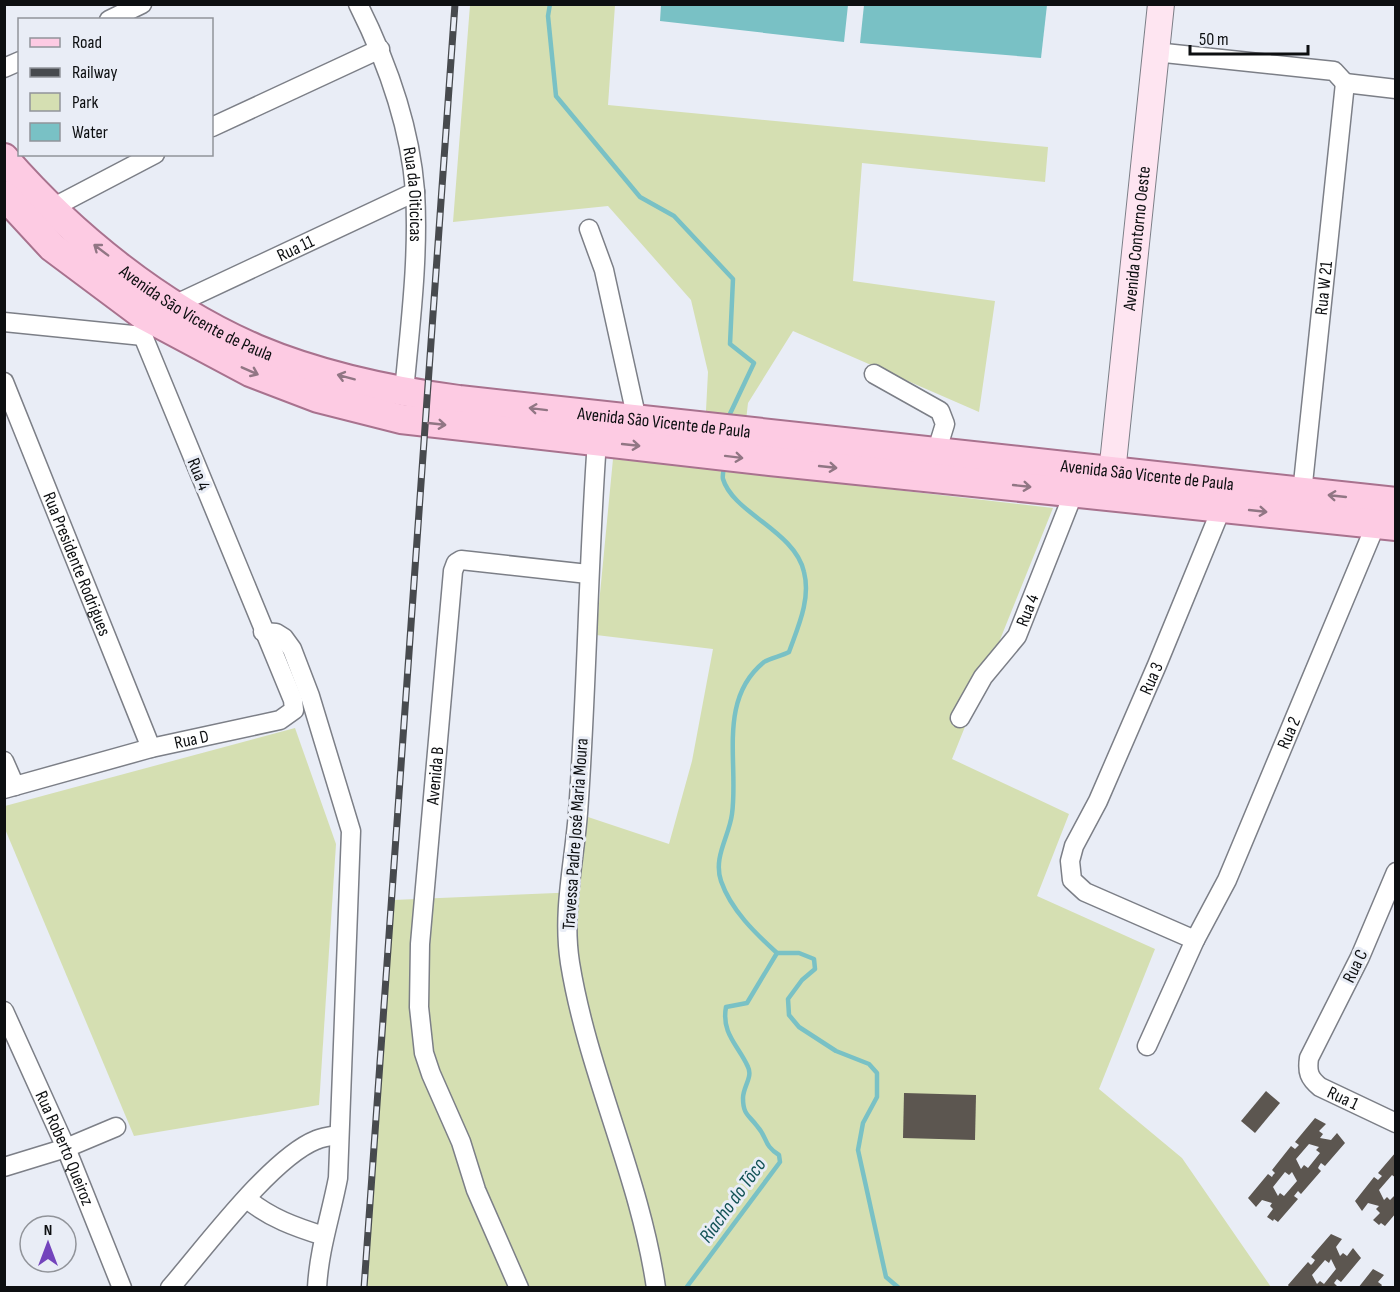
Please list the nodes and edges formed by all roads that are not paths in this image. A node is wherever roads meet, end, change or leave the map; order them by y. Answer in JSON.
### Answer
{"nodes":[{"id":1,"x":142,"y":4,"type":"edge"},
{"id":2,"x":358,"y":4,"type":"edge"},
{"id":3,"x":1161,"y":4,"type":"edge"},
{"id":4,"x":113,"y":18,"type":"edge"},
{"id":5,"x":380,"y":49,"type":"junction"},
{"id":6,"x":1155,"y":52,"type":"junction"},
{"id":7,"x":18,"y":62,"type":"edge"},
{"id":8,"x":4,"y":68,"type":"edge"},
{"id":9,"x":1345,"y":83,"type":"junction"},
{"id":10,"x":1395,"y":89,"type":"edge"},
{"id":11,"x":213,"y":127,"type":"edge"},
{"id":12,"x":151,"y":156,"type":"edge"},
{"id":13,"x":4,"y":158,"type":"edge"},
{"id":14,"x":415,"y":192,"type":"junction"},
{"id":15,"x":9,"y":209,"type":"edge"},
{"id":16,"x":50,"y":209,"type":"junction"},
{"id":17,"x":589,"y":229,"type":"dead end"},
{"id":18,"x":174,"y":305,"type":"junction"},
{"id":19,"x":4,"y":322,"type":"edge"},
{"id":20,"x":143,"y":326,"type":"junction"},
{"id":21,"x":874,"y":374,"type":"dead end"},
{"id":22,"x":4,"y":382,"type":"edge"},
{"id":23,"x":404,"y":392,"type":"junction"},
{"id":24,"x":637,"y":420,"type":"junction"},
{"id":25,"x":700,"y":440,"type":"junction"},
{"id":26,"x":597,"y":441,"type":"junction"},
{"id":27,"x":936,"y":453,"type":"junction"},
{"id":28,"x":892,"y":461,"type":"junction"},
{"id":29,"x":1112,"y":473,"type":"junction"},
{"id":30,"x":1074,"y":492,"type":"junction"},
{"id":31,"x":1302,"y":493,"type":"junction"},
{"id":32,"x":1395,"y":502,"type":"edge"},
{"id":33,"x":1222,"y":507,"type":"junction"},
{"id":34,"x":1386,"y":525,"type":"edge"},
{"id":35,"x":588,"y":574,"type":"junction"},
{"id":36,"x":263,"y":632,"type":"junction"},
{"id":37,"x":960,"y":718,"type":"dead end"},
{"id":38,"x":151,"y":747,"type":"junction"},
{"id":39,"x":4,"y":761,"type":"edge"},
{"id":40,"x":10,"y":787,"type":"edge"},
{"id":41,"x":1395,"y":872,"type":"edge"},
{"id":42,"x":1195,"y":940,"type":"junction"},
{"id":43,"x":4,"y":1011,"type":"edge"},
{"id":44,"x":1147,"y":1046,"type":"dead end"},
{"id":45,"x":1309,"y":1058,"type":"joint"},
{"id":46,"x":1395,"y":1123,"type":"edge"},
{"id":47,"x":116,"y":1127,"type":"dead end"},
{"id":48,"x":338,"y":1136,"type":"junction"},
{"id":49,"x":66,"y":1148,"type":"junction"},
{"id":50,"x":4,"y":1167,"type":"edge"},
{"id":51,"x":247,"y":1199,"type":"junction"},
{"id":52,"x":324,"y":1236,"type":"junction"},
{"id":53,"x":122,"y":1287,"type":"edge"},
{"id":54,"x":170,"y":1287,"type":"edge"},
{"id":55,"x":317,"y":1287,"type":"edge"},
{"id":56,"x":519,"y":1287,"type":"edge"},
{"id":57,"x":656,"y":1287,"type":"edge"}],
"edges":[{"from":1,"to":4,"type":"street"},
{"from":2,"to":5,"type":"street","name":"Rua da Oiticicas"},
{"from":3,"to":6,"type":"street","name":"Avenida Contorno Oeste"},
{"from":5,"to":11,"type":"street"},
{"from":5,"to":14,"type":"street","name":"Rua da Oiticicas"},
{"from":6,"to":9,"type":"street"},
{"from":6,"to":29,"type":"street","name":"Avenida Contorno Oeste"},
{"from":7,"to":8,"type":"street"},
{"from":9,"to":10,"type":"street"},
{"from":9,"to":31,"type":"street","name":"Rua W 21"},
{"from":12,"to":16,"type":"street"},
{"from":13,"to":16,"type":"main road","name":"Avenida São Vicente de Paula"},
{"from":14,"to":18,"type":"street","name":"Rua 11"},
{"from":14,"to":23,"type":"street","name":"Rua da Oiticicas"},
{"from":15,"to":20,"type":"main road","name":"Avenida São Vicente de Paula"},
{"from":18,"to":16,"type":"main road","name":"Avenida São Vicente de Paula","one_way":true},
{"from":17,"to":24,"type":"street"},
{"from":23,"to":18,"type":"main road","name":"Avenida São Vicente de Paula","one_way":true},
{"from":19,"to":20,"type":"street"},
{"from":20,"to":26,"type":"main road","name":"Avenida São Vicente de Paula","one_way":true},
{"from":20,"to":36,"type":"street","name":"Rua 4"},
{"from":21,"to":27,"type":"street"},
{"from":22,"to":38,"type":"street","name":"Rua Presidente Rodrigues"},
{"from":24,"to":23,"type":"main road","name":"Avenida São Vicente de Paula","one_way":true},
{"from":24,"to":25,"type":"main road","name":"Avenida São Vicente de Paula"},
{"from":26,"to":25,"type":"main road","name":"Avenida São Vicente de Paula","one_way":true},
{"from":25,"to":28,"type":"main road","name":"Avenida São Vicente de Paula"},
{"from":26,"to":35,"type":"street","name":"Travessa Padre José Maria Moura"},
{"from":27,"to":28,"type":"main road","name":"Avenida São Vicente de Paula"},
{"from":27,"to":29,"type":"main road","name":"Avenida São Vicente de Paula"},
{"from":28,"to":30,"type":"main road","name":"Avenida São Vicente de Paula","one_way":true},
{"from":29,"to":31,"type":"main road","name":"Avenida São Vicente de Paula"},
{"from":30,"to":33,"type":"main road","name":"Avenida São Vicente de Paula"},
{"from":30,"to":37,"type":"street","name":"Rua 4"},
{"from":32,"to":31,"type":"main road","name":"Avenida São Vicente de Paula","one_way":true},
{"from":33,"to":34,"type":"main road","name":"Avenida São Vicente de Paula","one_way":true},
{"from":33,"to":42,"type":"street","name":"Rua 3"},
{"from":34,"to":42,"type":"street","name":"Rua 2"},
{"from":35,"to":56,"type":"street","name":"Avenida B"},
{"from":35,"to":57,"type":"street","name":"Travessa Padre José Maria Moura"},
{"from":36,"to":38,"type":"street","name":"Rua D"},
{"from":36,"to":48,"type":"street"},
{"from":38,"to":40,"type":"street","name":"Rua D"},
{"from":39,"to":40,"type":"street"},
{"from":41,"to":45,"type":"street","name":"Rua C"},
{"from":42,"to":44,"type":"street","name":"Rua 2"},
{"from":43,"to":49,"type":"street","name":"Rua Roberto Queiroz"},
{"from":45,"to":46,"type":"street","name":"Rua 1"},
{"from":47,"to":49,"type":"street"},
{"from":48,"to":51,"type":"street"},
{"from":48,"to":52,"type":"street"},
{"from":49,"to":50,"type":"street"},
{"from":49,"to":53,"type":"street","name":"Rua Roberto Queiroz"},
{"from":51,"to":52,"type":"street"},
{"from":51,"to":54,"type":"street"},
{"from":52,"to":55,"type":"street"}]}
